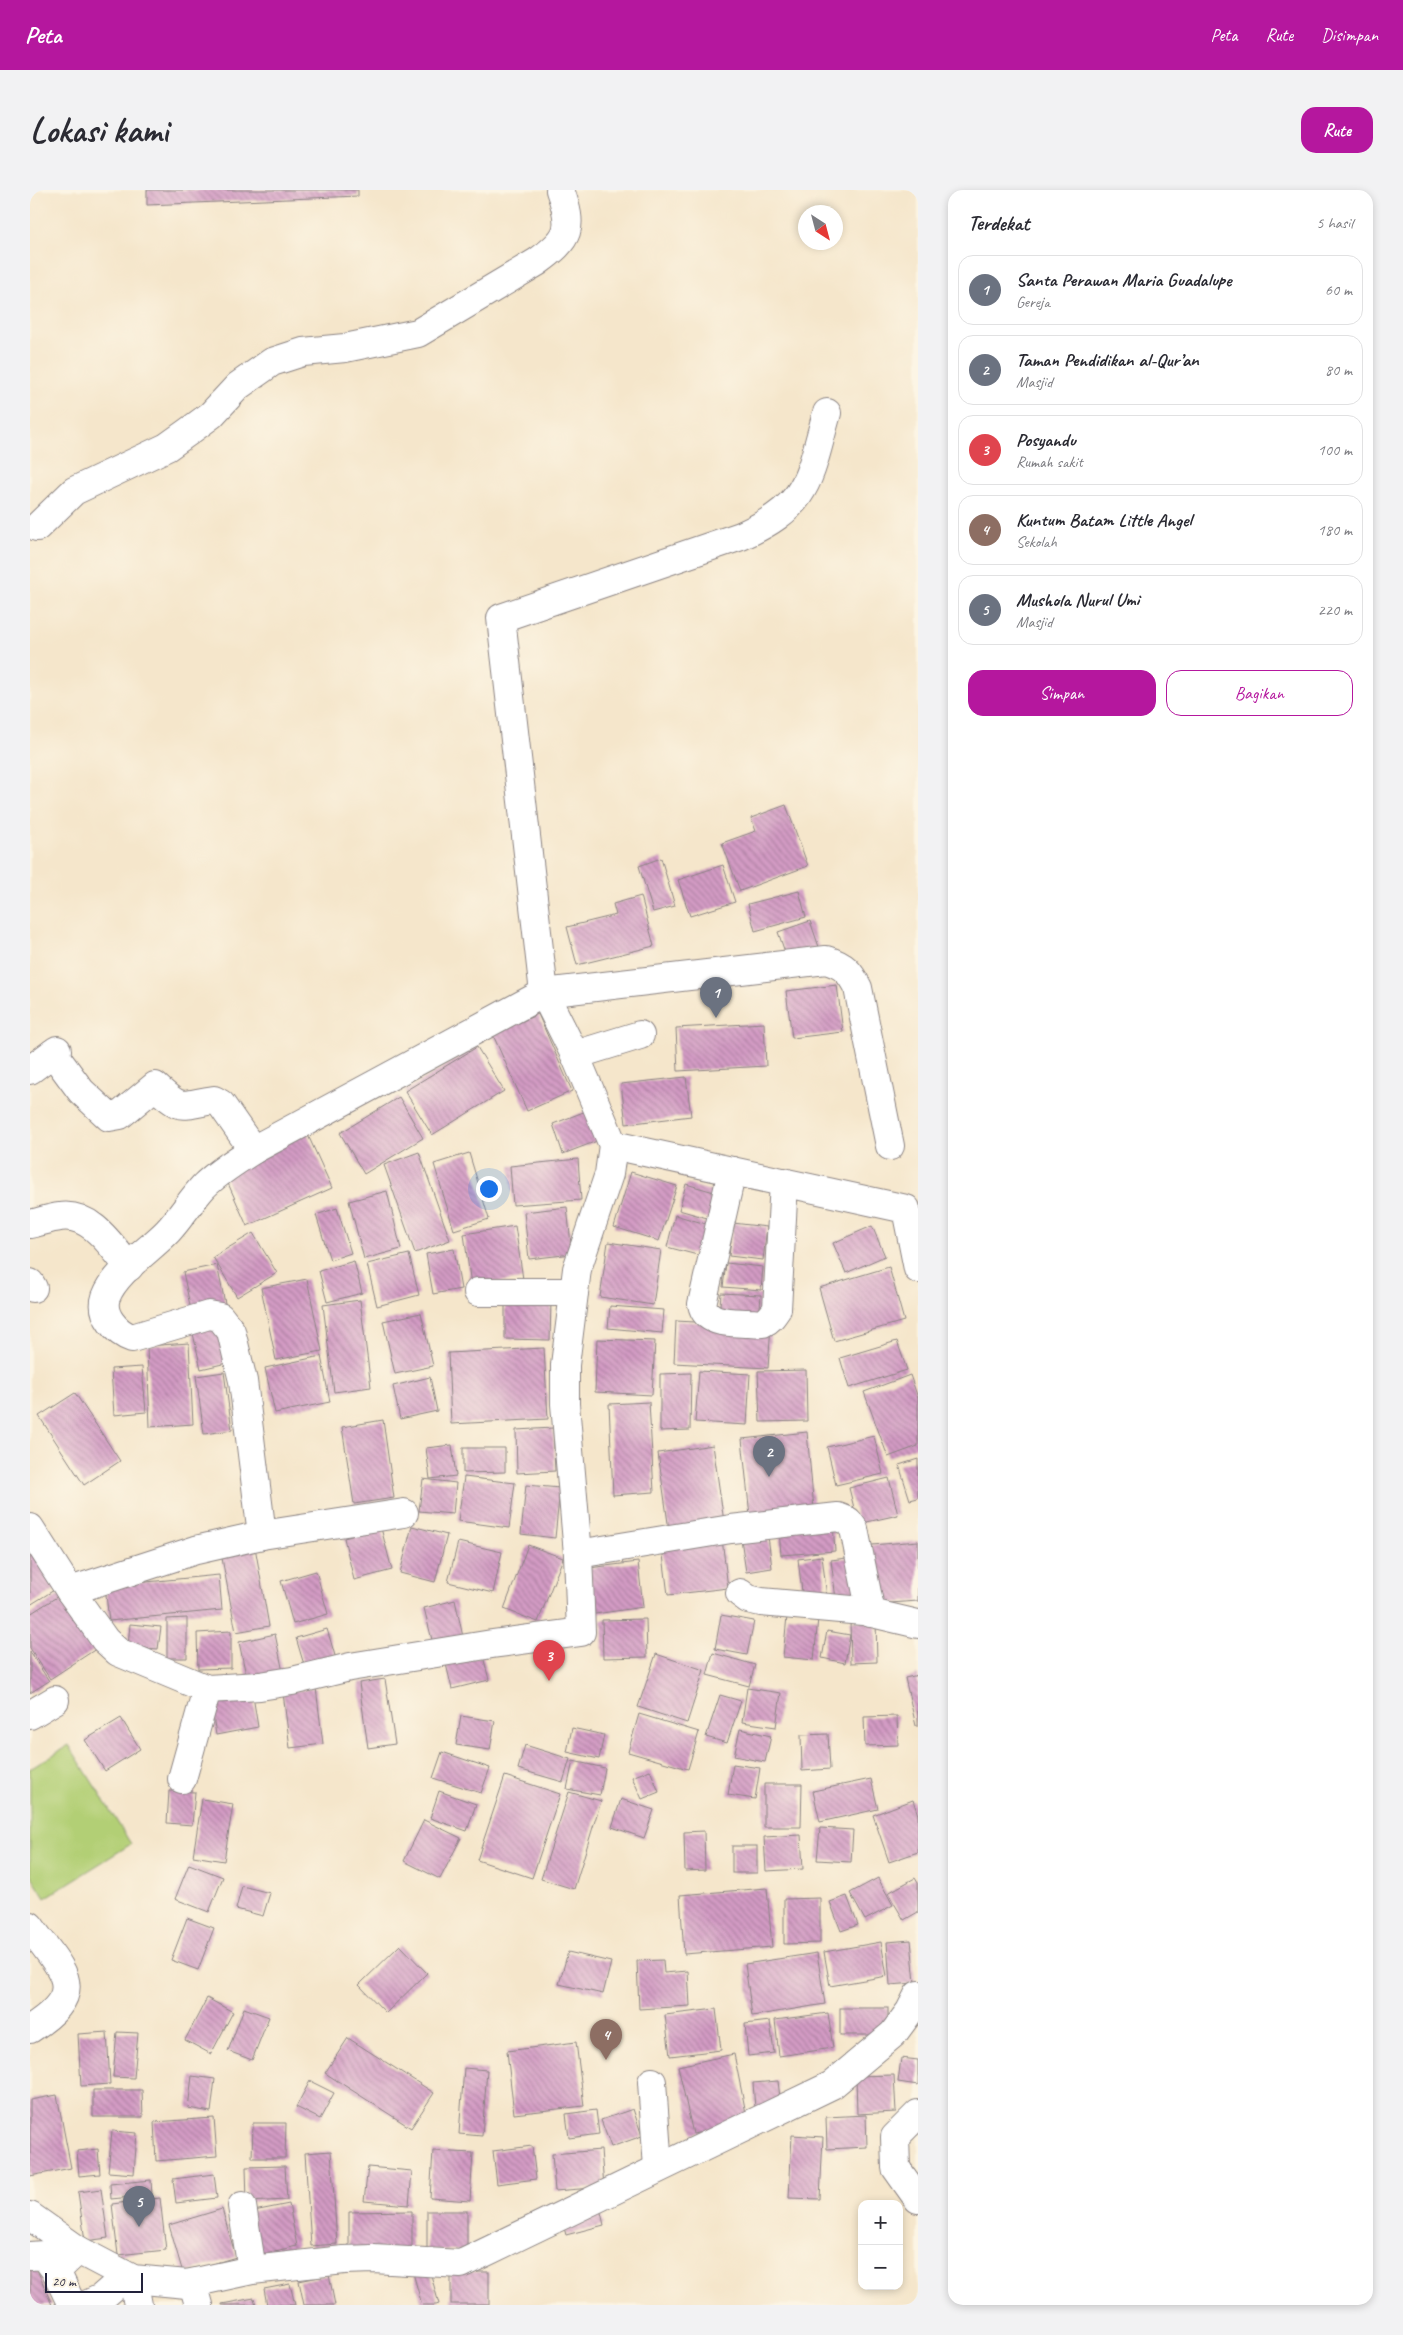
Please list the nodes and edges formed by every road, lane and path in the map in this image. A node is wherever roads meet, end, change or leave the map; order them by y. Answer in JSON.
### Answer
{"nodes":[{"id":1,"x":560,"y":190,"type":"edge"},
{"id":2,"x":827,"y":413,"type":"dead end"},
{"id":3,"x":36,"y":528,"type":"dead end"},
{"id":4,"x":544,"y":993,"type":"junction"},
{"id":5,"x":640,"y":1035,"type":"dead end"},
{"id":6,"x":575,"y":1055,"type":"junction"},
{"id":7,"x":30,"y":1070,"type":"edge"},
{"id":8,"x":612,"y":1145,"type":"junction"},
{"id":9,"x":890,"y":1146,"type":"dead end"},
{"id":10,"x":253,"y":1150,"type":"junction"},
{"id":11,"x":732,"y":1171,"type":"junction"},
{"id":12,"x":784,"y":1182,"type":"junction"},
{"id":13,"x":30,"y":1224,"type":"edge"},
{"id":14,"x":129,"y":1267,"type":"junction"},
{"id":15,"x":918,"y":1269,"type":"edge"},
{"id":16,"x":478,"y":1292,"type":"dead end"},
{"id":17,"x":574,"y":1292,"type":"junction"},
{"id":18,"x":404,"y":1513,"type":"dead end"},
{"id":19,"x":30,"y":1528,"type":"edge"},
{"id":20,"x":262,"y":1535,"type":"junction"},
{"id":21,"x":578,"y":1554,"type":"junction"},
{"id":22,"x":70,"y":1591,"type":"junction"},
{"id":23,"x":740,"y":1592,"type":"dead end"},
{"id":24,"x":871,"y":1612,"type":"junction"},
{"id":25,"x":918,"y":1624,"type":"edge"},
{"id":26,"x":207,"y":1689,"type":"junction"},
{"id":27,"x":55,"y":1700,"type":"dead end"},
{"id":28,"x":30,"y":1715,"type":"edge"},
{"id":29,"x":182,"y":1779,"type":"dead end"},
{"id":30,"x":30,"y":1926,"type":"edge"},
{"id":31,"x":918,"y":1995,"type":"edge"},
{"id":32,"x":30,"y":2029,"type":"edge"},
{"id":33,"x":652,"y":2082,"type":"dead end"},
{"id":34,"x":918,"y":2114,"type":"edge"},
{"id":35,"x":658,"y":2168,"type":"junction"},
{"id":36,"x":918,"y":2199,"type":"edge"},
{"id":37,"x":242,"y":2206,"type":"dead end"},
{"id":38,"x":30,"y":2216,"type":"edge"},
{"id":39,"x":78,"y":2250,"type":"junction"},
{"id":40,"x":30,"y":2256,"type":"edge"},
{"id":41,"x":252,"y":2270,"type":"junction"},
{"id":42,"x":56,"y":2271,"type":"junction"},
{"id":43,"x":132,"y":2287,"type":"edge"},
{"id":44,"x":196,"y":2294,"type":"edge"},
{"id":45,"x":72,"y":2305,"type":"edge"},
{"id":46,"x":86,"y":2305,"type":"edge"}],
"edges":[{"from":1,"to":3,"type":"street"},
{"from":2,"to":4,"type":"street"},
{"from":4,"to":6,"type":"street"},
{"from":4,"to":9,"type":"street"},
{"from":4,"to":10,"type":"street"},
{"from":5,"to":6,"type":"street"},
{"from":6,"to":8,"type":"street"},
{"from":7,"to":10,"type":"street"},
{"from":8,"to":11,"type":"street"},
{"from":8,"to":17,"type":"street"},
{"from":10,"to":14,"type":"street"},
{"from":11,"to":12,"type":"street"},
{"from":11,"to":12,"type":"street"},
{"from":12,"to":15,"type":"street"},
{"from":13,"to":14,"type":"street"},
{"from":14,"to":20,"type":"street"},
{"from":16,"to":17,"type":"street"},
{"from":17,"to":21,"type":"street"},
{"from":18,"to":20,"type":"street"},
{"from":19,"to":22,"type":"street"},
{"from":20,"to":22,"type":"street"},
{"from":21,"to":24,"type":"street"},
{"from":21,"to":26,"type":"street"},
{"from":22,"to":26,"type":"street"},
{"from":23,"to":24,"type":"street"},
{"from":24,"to":25,"type":"street"},
{"from":26,"to":29,"type":"street"},
{"from":27,"to":28,"type":"street"},
{"from":30,"to":32,"type":"street"},
{"from":31,"to":35,"type":"street"},
{"from":33,"to":35,"type":"street"},
{"from":34,"to":36,"type":"street"},
{"from":35,"to":41,"type":"street"},
{"from":37,"to":41,"type":"street"},
{"from":38,"to":39,"type":"street"},
{"from":39,"to":42,"type":"street"},
{"from":39,"to":43,"type":"street"},
{"from":40,"to":42,"type":"street"},
{"from":41,"to":44,"type":"street"},
{"from":42,"to":45,"type":"street"},
{"from":43,"to":44,"type":"street"},
{"from":43,"to":46,"type":"street"}]}
